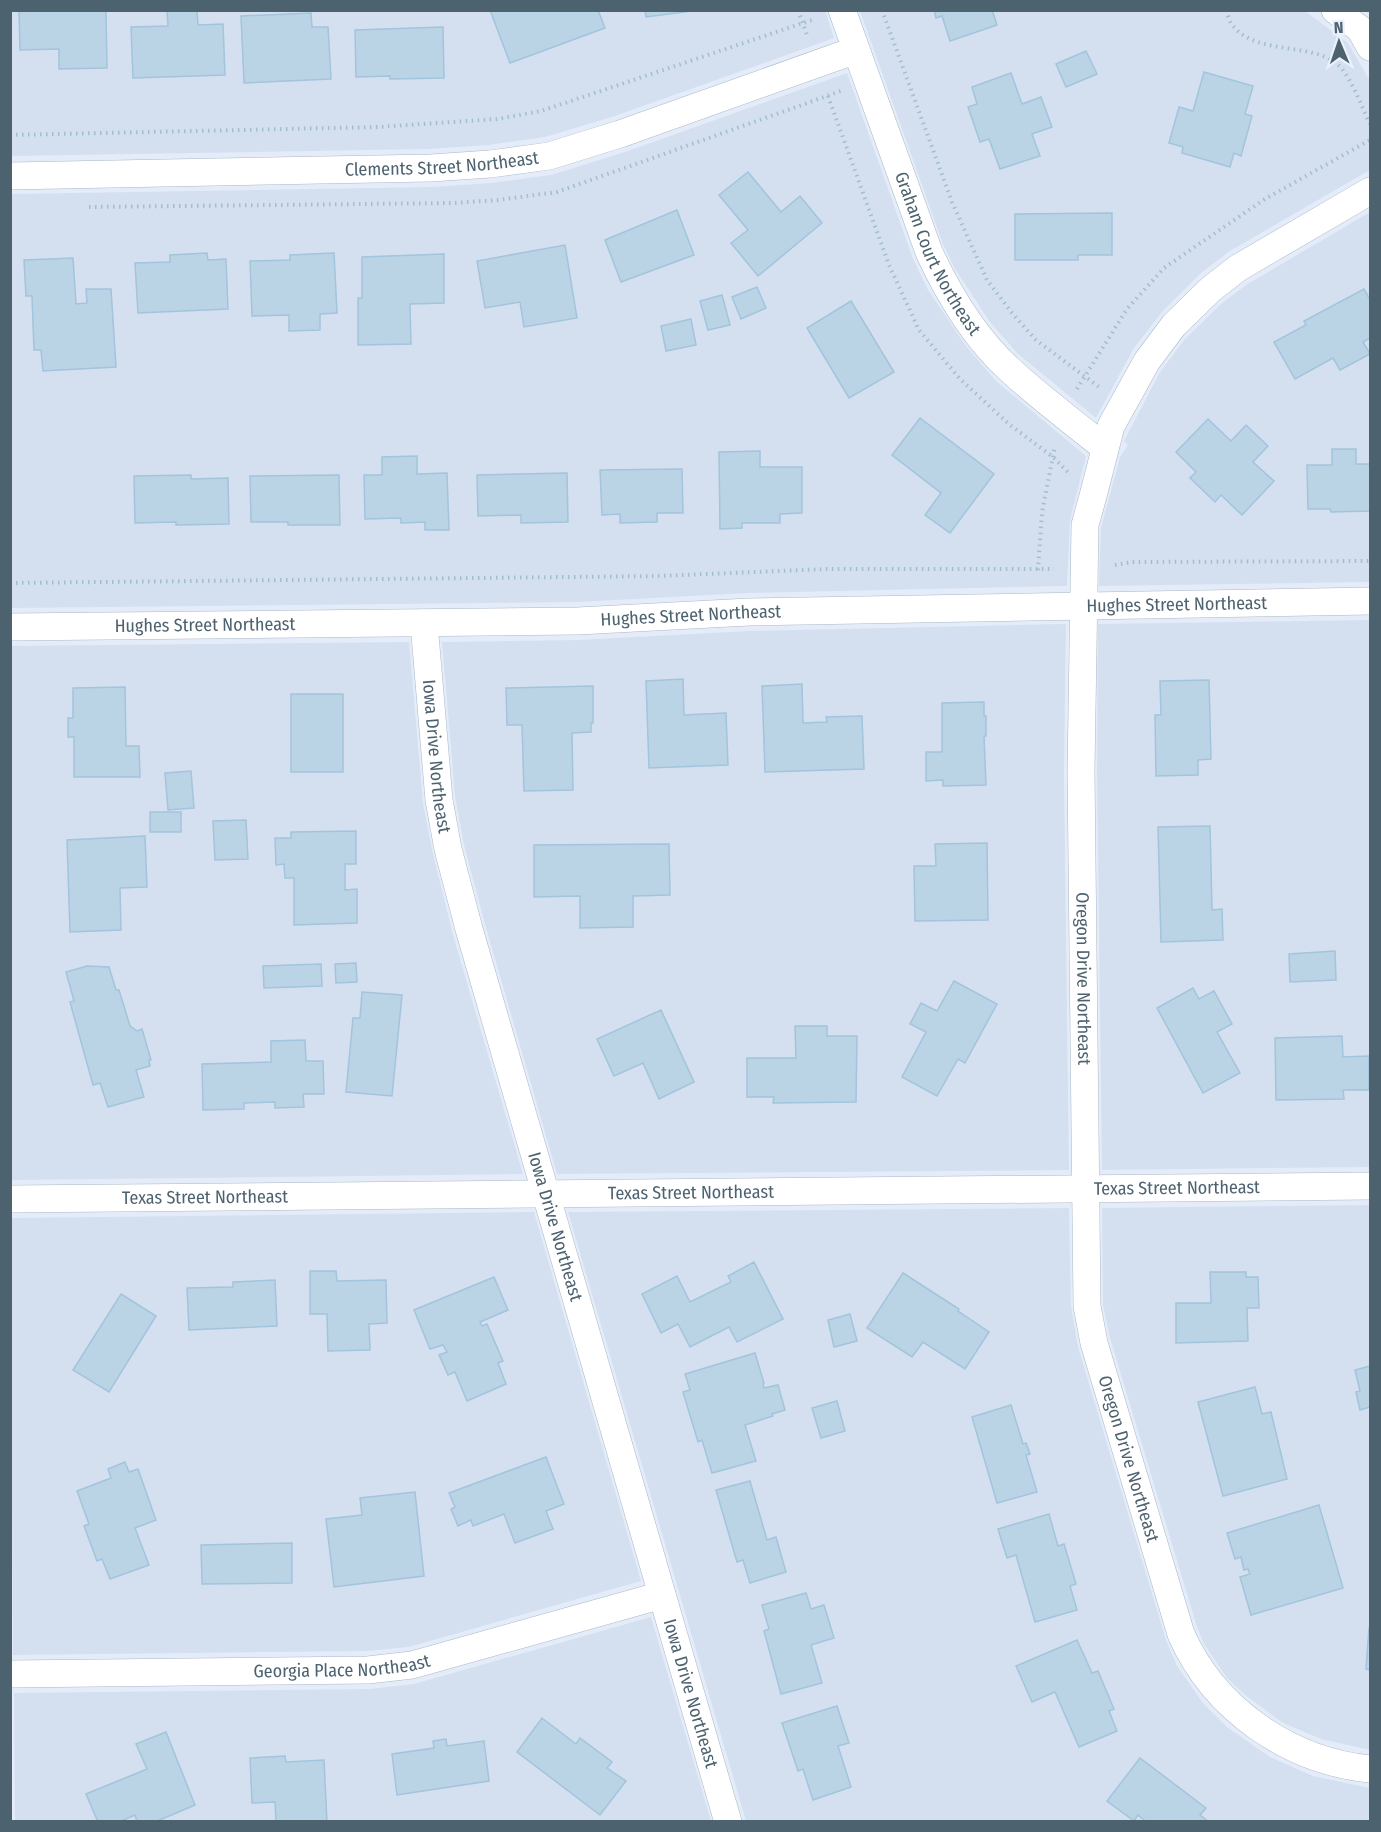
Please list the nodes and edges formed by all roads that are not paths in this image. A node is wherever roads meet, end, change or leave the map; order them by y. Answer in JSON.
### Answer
{"nodes":[{"id":1,"x":1335,"y":10,"type":"edge"},
{"id":2,"x":833,"y":13,"type":"edge"},
{"id":3,"x":1371,"y":47,"type":"edge"},
{"id":4,"x":856,"y":50,"type":"junction"},
{"id":5,"x":10,"y":176,"type":"edge"},
{"id":6,"x":1371,"y":191,"type":"edge"},
{"id":7,"x":1105,"y":448,"type":"junction"},
{"id":8,"x":1371,"y":601,"type":"edge"},
{"id":9,"x":1082,"y":605,"type":"junction"},
{"id":10,"x":424,"y":623,"type":"junction"},
{"id":11,"x":10,"y":627,"type":"edge"},
{"id":12,"x":1371,"y":1186,"type":"edge"},
{"id":13,"x":1085,"y":1189,"type":"junction"},
{"id":14,"x":546,"y":1193,"type":"junction"},
{"id":15,"x":10,"y":1198,"type":"edge"},
{"id":16,"x":662,"y":1595,"type":"junction"},
{"id":17,"x":10,"y":1674,"type":"edge"},
{"id":18,"x":1371,"y":1769,"type":"edge"},
{"id":19,"x":728,"y":1821,"type":"edge"}],
"edges":[{"from":1,"to":3,"type":"street"},
{"from":2,"to":4,"type":"street","name":"Graham Court Northeast"},
{"from":4,"to":5,"type":"street","name":"Clements Street Northeast"},
{"from":4,"to":7,"type":"street","name":"Graham Court Northeast"},
{"from":6,"to":7,"type":"street","name":"Oregon Drive Northeast"},
{"from":7,"to":9,"type":"street","name":"Oregon Drive Northeast"},
{"from":8,"to":9,"type":"street","name":"Hughes Street Northeast"},
{"from":9,"to":10,"type":"street","name":"Hughes Street Northeast"},
{"from":9,"to":13,"type":"street","name":"Oregon Drive Northeast"},
{"from":10,"to":11,"type":"street","name":"Hughes Street Northeast"},
{"from":10,"to":14,"type":"street","name":"Iowa Drive Northeast"},
{"from":12,"to":13,"type":"street","name":"Texas Street Northeast"},
{"from":13,"to":14,"type":"street","name":"Texas Street Northeast"},
{"from":13,"to":18,"type":"street","name":"Oregon Drive Northeast"},
{"from":14,"to":15,"type":"street","name":"Texas Street Northeast"},
{"from":14,"to":16,"type":"street","name":"Iowa Drive Northeast"},
{"from":16,"to":17,"type":"street","name":"Georgia Place Northeast"},
{"from":16,"to":19,"type":"street","name":"Iowa Drive Northeast"}]}
